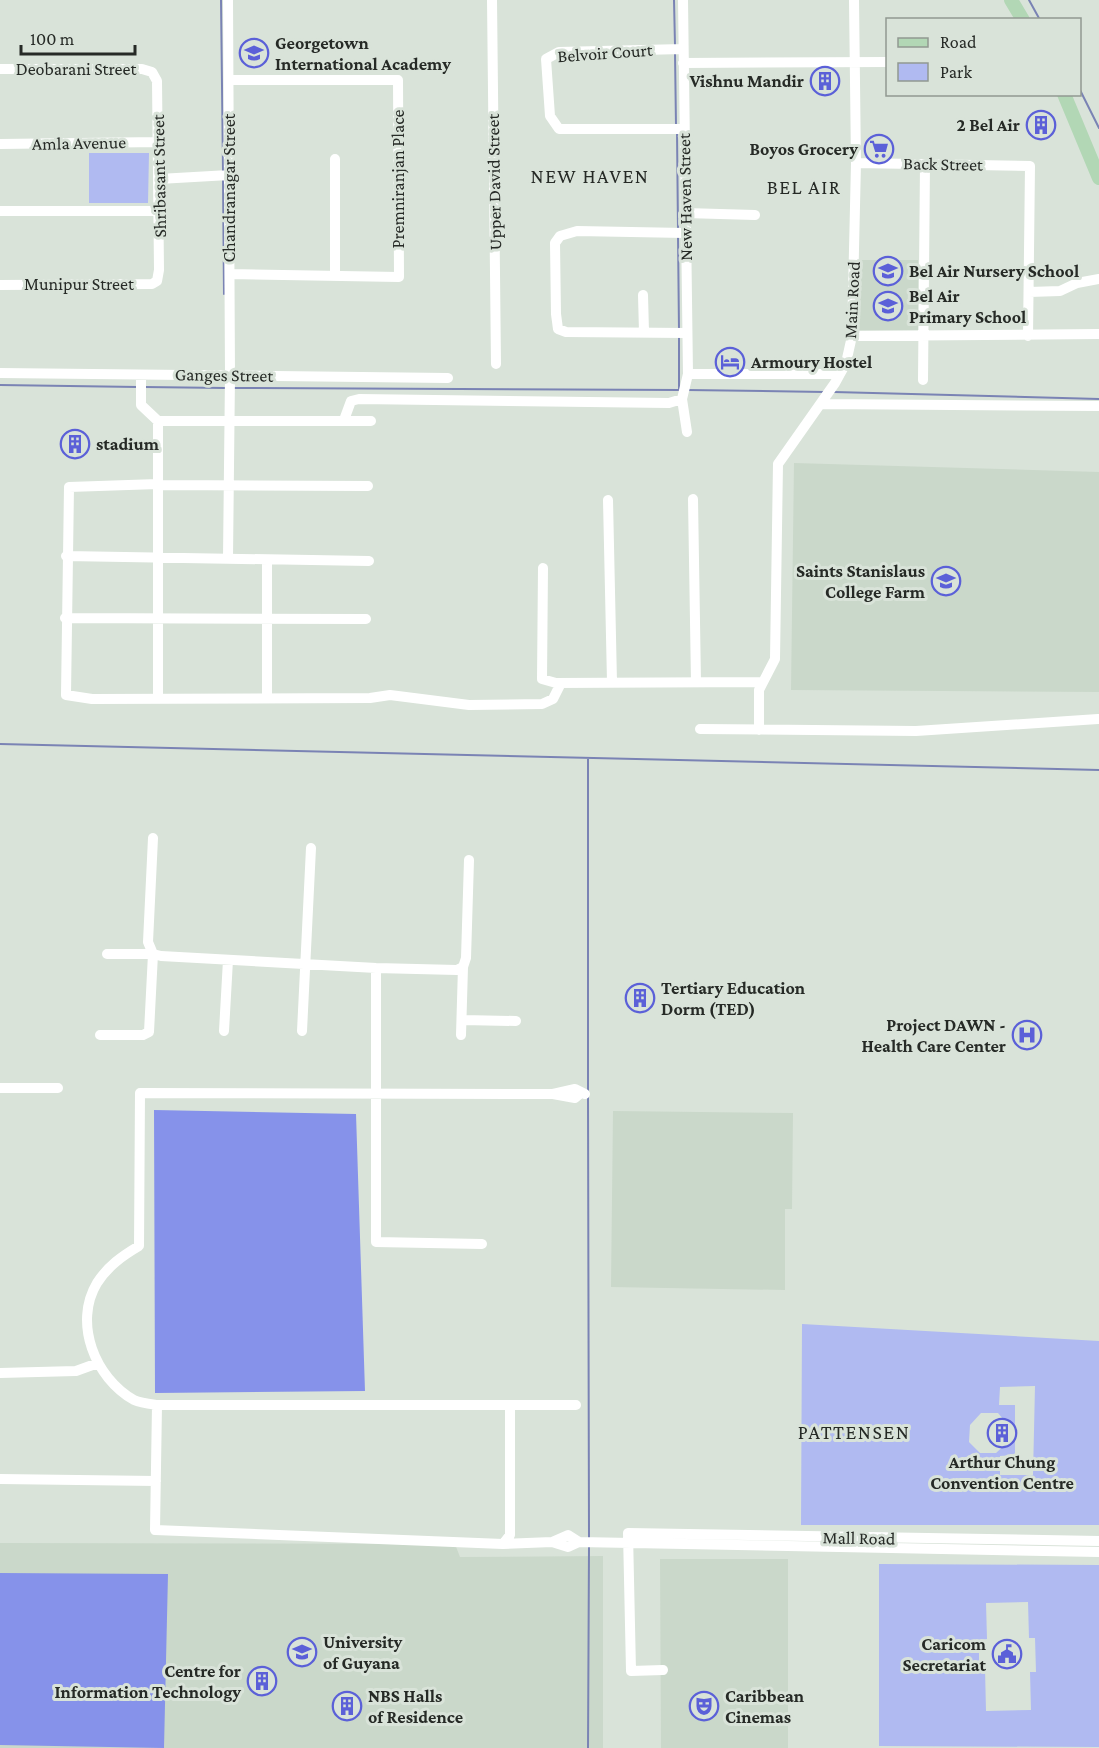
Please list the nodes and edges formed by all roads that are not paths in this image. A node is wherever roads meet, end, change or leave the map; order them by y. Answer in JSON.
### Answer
{"nodes":[{"id":1,"x":228,"y":0,"type":"edge"},
{"id":2,"x":492,"y":0,"type":"edge"},
{"id":3,"x":683,"y":0,"type":"edge"},
{"id":4,"x":854,"y":0,"type":"edge"},
{"id":5,"x":1011,"y":0,"type":"edge"},
{"id":6,"x":1022,"y":0,"type":"edge"},
{"id":7,"x":1022,"y":18,"type":"edge"},
{"id":8,"x":1031,"y":18,"type":"edge"},
{"id":9,"x":683,"y":49,"type":"junction"},
{"id":10,"x":854,"y":62,"type":"junction"},
{"id":11,"x":886,"y":62,"type":"edge"},
{"id":12,"x":683,"y":63,"type":"junction"},
{"id":13,"x":0,"y":69,"type":"edge"},
{"id":14,"x":152,"y":72,"type":"joint"},
{"id":15,"x":229,"y":80,"type":"junction"},
{"id":16,"x":1065,"y":96,"type":"edge"},
{"id":17,"x":1073,"y":96,"type":"edge"},
{"id":18,"x":684,"y":129,"type":"junction"},
{"id":19,"x":159,"y":142,"type":"junction"},
{"id":20,"x":0,"y":144,"type":"edge"},
{"id":21,"x":1099,"y":156,"type":"edge"},
{"id":22,"x":335,"y":159,"type":"dead end"},
{"id":23,"x":856,"y":163,"type":"junction"},
{"id":24,"x":926,"y":164,"type":"junction"},
{"id":25,"x":224,"y":176,"type":"junction"},
{"id":26,"x":1099,"y":178,"type":"edge"},
{"id":27,"x":159,"y":179,"type":"junction"},
{"id":28,"x":0,"y":211,"type":"edge"},
{"id":29,"x":159,"y":211,"type":"junction"},
{"id":30,"x":685,"y":213,"type":"junction"},
{"id":31,"x":755,"y":215,"type":"dead end"},
{"id":32,"x":681,"y":233,"type":"junction"},
{"id":33,"x":230,"y":274,"type":"junction"},
{"id":34,"x":335,"y":276,"type":"junction"},
{"id":35,"x":1099,"y":279,"type":"edge"},
{"id":36,"x":157,"y":281,"type":"joint"},
{"id":37,"x":0,"y":285,"type":"edge"},
{"id":38,"x":1029,"y":292,"type":"junction"},
{"id":39,"x":643,"y":294,"type":"dead end"},
{"id":40,"x":644,"y":332,"type":"junction"},
{"id":41,"x":680,"y":333,"type":"junction"},
{"id":42,"x":1099,"y":334,"type":"edge"},
{"id":43,"x":923,"y":335,"type":"junction"},
{"id":44,"x":852,"y":336,"type":"junction"},
{"id":45,"x":1028,"y":336,"type":"junction"},
{"id":46,"x":496,"y":364,"type":"dead end"},
{"id":47,"x":0,"y":373,"type":"edge"},
{"id":48,"x":448,"y":378,"type":"dead end"},
{"id":49,"x":838,"y":379,"type":"junction"},
{"id":50,"x":923,"y":380,"type":"dead end"},
{"id":51,"x":141,"y":383,"type":"junction"},
{"id":52,"x":230,"y":385,"type":"junction"},
{"id":53,"x":685,"y":387,"type":"junction"},
{"id":54,"x":821,"y":404,"type":"junction"},
{"id":55,"x":1099,"y":406,"type":"edge"},
{"id":56,"x":344,"y":420,"type":"junction"},
{"id":57,"x":158,"y":421,"type":"junction"},
{"id":58,"x":371,"y":421,"type":"dead end"},
{"id":59,"x":230,"y":422,"type":"junction"},
{"id":60,"x":687,"y":432,"type":"dead end"},
{"id":61,"x":158,"y":485,"type":"junction"},
{"id":62,"x":368,"y":486,"type":"dead end"},
{"id":63,"x":229,"y":487,"type":"junction"},
{"id":64,"x":693,"y":499,"type":"dead end"},
{"id":65,"x":608,"y":500,"type":"dead end"},
{"id":66,"x":66,"y":556,"type":"junction"},
{"id":67,"x":158,"y":557,"type":"junction"},
{"id":68,"x":228,"y":558,"type":"junction"},
{"id":69,"x":267,"y":560,"type":"junction"},
{"id":70,"x":369,"y":561,"type":"dead end"},
{"id":71,"x":543,"y":568,"type":"dead end"},
{"id":72,"x":65,"y":618,"type":"junction"},
{"id":73,"x":267,"y":618,"type":"junction"},
{"id":74,"x":158,"y":619,"type":"junction"},
{"id":75,"x":366,"y":619,"type":"dead end"},
{"id":76,"x":612,"y":682,"type":"junction"},
{"id":77,"x":696,"y":682,"type":"junction"},
{"id":78,"x":761,"y":682,"type":"junction"},
{"id":79,"x":561,"y":683,"type":"junction"},
{"id":80,"x":267,"y":698,"type":"junction"},
{"id":81,"x":158,"y":699,"type":"junction"},
{"id":82,"x":1098,"y":719,"type":"edge"},
{"id":83,"x":700,"y":729,"type":"dead end"},
{"id":84,"x":759,"y":730,"type":"junction"},
{"id":85,"x":153,"y":838,"type":"dead end"},
{"id":86,"x":311,"y":848,"type":"dead end"},
{"id":87,"x":469,"y":860,"type":"dead end"},
{"id":88,"x":107,"y":954,"type":"dead end"},
{"id":89,"x":153,"y":954,"type":"junction"},
{"id":90,"x":228,"y":960,"type":"junction"},
{"id":91,"x":305,"y":964,"type":"junction"},
{"id":92,"x":463,"y":967,"type":"junction"},
{"id":93,"x":376,"y":968,"type":"junction"},
{"id":94,"x":463,"y":1020,"type":"junction"},
{"id":95,"x":516,"y":1021,"type":"dead end"},
{"id":96,"x":224,"y":1031,"type":"dead end"},
{"id":97,"x":302,"y":1031,"type":"dead end"},
{"id":98,"x":100,"y":1035,"type":"dead end"},
{"id":99,"x":461,"y":1035,"type":"dead end"},
{"id":100,"x":58,"y":1088,"type":"dead end"},
{"id":101,"x":0,"y":1089,"type":"edge"},
{"id":102,"x":377,"y":1092,"type":"junction"},
{"id":103,"x":583,"y":1094,"type":"dead end"},
{"id":104,"x":482,"y":1244,"type":"dead end"},
{"id":105,"x":98,"y":1364,"type":"junction"},
{"id":106,"x":0,"y":1373,"type":"edge"},
{"id":107,"x":157,"y":1405,"type":"junction"},
{"id":108,"x":510,"y":1405,"type":"junction"},
{"id":109,"x":576,"y":1405,"type":"dead end"},
{"id":110,"x":0,"y":1479,"type":"edge"},
{"id":111,"x":156,"y":1481,"type":"junction"},
{"id":112,"x":628,"y":1538,"type":"junction"},
{"id":113,"x":1099,"y":1541,"type":"edge"},
{"id":114,"x":503,"y":1544,"type":"junction"},
{"id":115,"x":1099,"y":1552,"type":"edge"},
{"id":116,"x":663,"y":1670,"type":"dead end"}],
"edges":[{"from":1,"to":15,"type":"street","name":"Chandranagar Street"},
{"from":2,"to":46,"type":"street","name":"Upper David Street"},
{"from":3,"to":9,"type":"street","name":"New Haven Street"},
{"from":4,"to":10,"type":"street","name":"Main Road"},
{"from":5,"to":7,"type":"main road"},
{"from":6,"to":8,"type":"main road"},
{"from":9,"to":12,"type":"street","name":"New Haven Street"},
{"from":9,"to":18,"type":"street","name":"Belvoir Court"},
{"from":10,"to":11,"type":"street"},
{"from":10,"to":12,"type":"street"},
{"from":10,"to":23,"type":"street","name":"Main Road"},
{"from":12,"to":18,"type":"street","name":"New Haven Street"},
{"from":13,"to":14,"type":"street","name":"Deobarani Street"},
{"from":14,"to":19,"type":"street","name":"Shribasant Street"},
{"from":15,"to":25,"type":"street","name":"Chandranagar Street"},
{"from":15,"to":34,"type":"street","name":"Premniranjan Place"},
{"from":16,"to":26,"type":"main road"},
{"from":17,"to":21,"type":"main road"},
{"from":18,"to":30,"type":"street","name":"New Haven Street"},
{"from":19,"to":20,"type":"street","name":"Amla Avenue"},
{"from":19,"to":27,"type":"street","name":"Shribasant Street"},
{"from":22,"to":34,"type":"street"},
{"from":23,"to":24,"type":"street","name":"Back Street"},
{"from":23,"to":44,"type":"street","name":"Main Road"},
{"from":24,"to":38,"type":"street","name":"Back Street"},
{"from":24,"to":43,"type":"street"},
{"from":25,"to":27,"type":"street"},
{"from":25,"to":33,"type":"street","name":"Chandranagar Street"},
{"from":27,"to":29,"type":"street","name":"Shribasant Street"},
{"from":28,"to":29,"type":"street"},
{"from":29,"to":36,"type":"street","name":"Shribasant Street"},
{"from":30,"to":31,"type":"street"},
{"from":30,"to":32,"type":"street","name":"New Haven Street"},
{"from":32,"to":40,"type":"street"},
{"from":32,"to":41,"type":"street","name":"New Haven Street"},
{"from":33,"to":34,"type":"street","name":"Premniranjan Place"},
{"from":33,"to":52,"type":"street","name":"Chandranagar Street"},
{"from":35,"to":38,"type":"street"},
{"from":36,"to":37,"type":"street","name":"Munipur Street"},
{"from":38,"to":45,"type":"street"},
{"from":39,"to":40,"type":"street"},
{"from":40,"to":41,"type":"street"},
{"from":41,"to":53,"type":"street","name":"New Haven Street"},
{"from":42,"to":45,"type":"street"},
{"from":43,"to":44,"type":"street"},
{"from":43,"to":45,"type":"street"},
{"from":43,"to":50,"type":"street"},
{"from":44,"to":49,"type":"street","name":"Main Road"},
{"from":47,"to":51,"type":"street","name":"Ganges Street"},
{"from":48,"to":52,"type":"street","name":"Ganges Street"},
{"from":49,"to":53,"type":"street"},
{"from":49,"to":54,"type":"street","name":"Main Road"},
{"from":51,"to":52,"type":"street","name":"Ganges Street"},
{"from":51,"to":57,"type":"street"},
{"from":52,"to":59,"type":"street","name":"Chandranagar Street"},
{"from":53,"to":56,"type":"street"},
{"from":53,"to":60,"type":"street","name":"New Haven Street"},
{"from":54,"to":55,"type":"street"},
{"from":54,"to":78,"type":"street","name":"Main Road"},
{"from":56,"to":58,"type":"street"},
{"from":56,"to":59,"type":"street"},
{"from":57,"to":59,"type":"street"},
{"from":57,"to":61,"type":"street"},
{"from":59,"to":63,"type":"street","name":"Chandranagar Street"},
{"from":61,"to":63,"type":"street"},
{"from":61,"to":66,"type":"street"},
{"from":61,"to":67,"type":"street"},
{"from":62,"to":63,"type":"street"},
{"from":63,"to":68,"type":"street","name":"Chandranagar Street"},
{"from":64,"to":77,"type":"street"},
{"from":65,"to":76,"type":"street"},
{"from":66,"to":67,"type":"street"},
{"from":66,"to":72,"type":"street"},
{"from":67,"to":68,"type":"street"},
{"from":67,"to":74,"type":"street"},
{"from":68,"to":69,"type":"street"},
{"from":69,"to":70,"type":"street"},
{"from":69,"to":73,"type":"street"},
{"from":71,"to":79,"type":"street"},
{"from":72,"to":74,"type":"street"},
{"from":72,"to":81,"type":"street"},
{"from":73,"to":74,"type":"street"},
{"from":73,"to":75,"type":"street"},
{"from":73,"to":80,"type":"street"},
{"from":74,"to":81,"type":"street"},
{"from":76,"to":77,"type":"street"},
{"from":76,"to":79,"type":"street"},
{"from":77,"to":78,"type":"street"},
{"from":78,"to":84,"type":"street"},
{"from":79,"to":80,"type":"street"},
{"from":80,"to":81,"type":"street"},
{"from":82,"to":84,"type":"street"},
{"from":83,"to":84,"type":"street"},
{"from":85,"to":89,"type":"street"},
{"from":86,"to":91,"type":"street"},
{"from":87,"to":92,"type":"street"},
{"from":88,"to":89,"type":"street"},
{"from":89,"to":90,"type":"street"},
{"from":89,"to":98,"type":"street"},
{"from":90,"to":91,"type":"street"},
{"from":90,"to":96,"type":"street"},
{"from":91,"to":93,"type":"street"},
{"from":91,"to":97,"type":"street"},
{"from":92,"to":93,"type":"street"},
{"from":92,"to":94,"type":"street"},
{"from":93,"to":102,"type":"street"},
{"from":94,"to":95,"type":"street"},
{"from":94,"to":99,"type":"street"},
{"from":100,"to":101,"type":"street"},
{"from":102,"to":103,"type":"street"},
{"from":102,"to":104,"type":"street"},
{"from":102,"to":105,"type":"street"},
{"from":105,"to":106,"type":"street"},
{"from":105,"to":107,"type":"street"},
{"from":107,"to":108,"type":"street"},
{"from":107,"to":111,"type":"street"},
{"from":108,"to":109,"type":"street"},
{"from":108,"to":114,"type":"street"},
{"from":110,"to":111,"type":"street"},
{"from":111,"to":114,"type":"street"},
{"from":112,"to":113,"type":"street","name":"Mall Road"},
{"from":112,"to":114,"type":"street"},
{"from":112,"to":115,"type":"street","name":"Mall Road"},
{"from":112,"to":116,"type":"street"}]}
